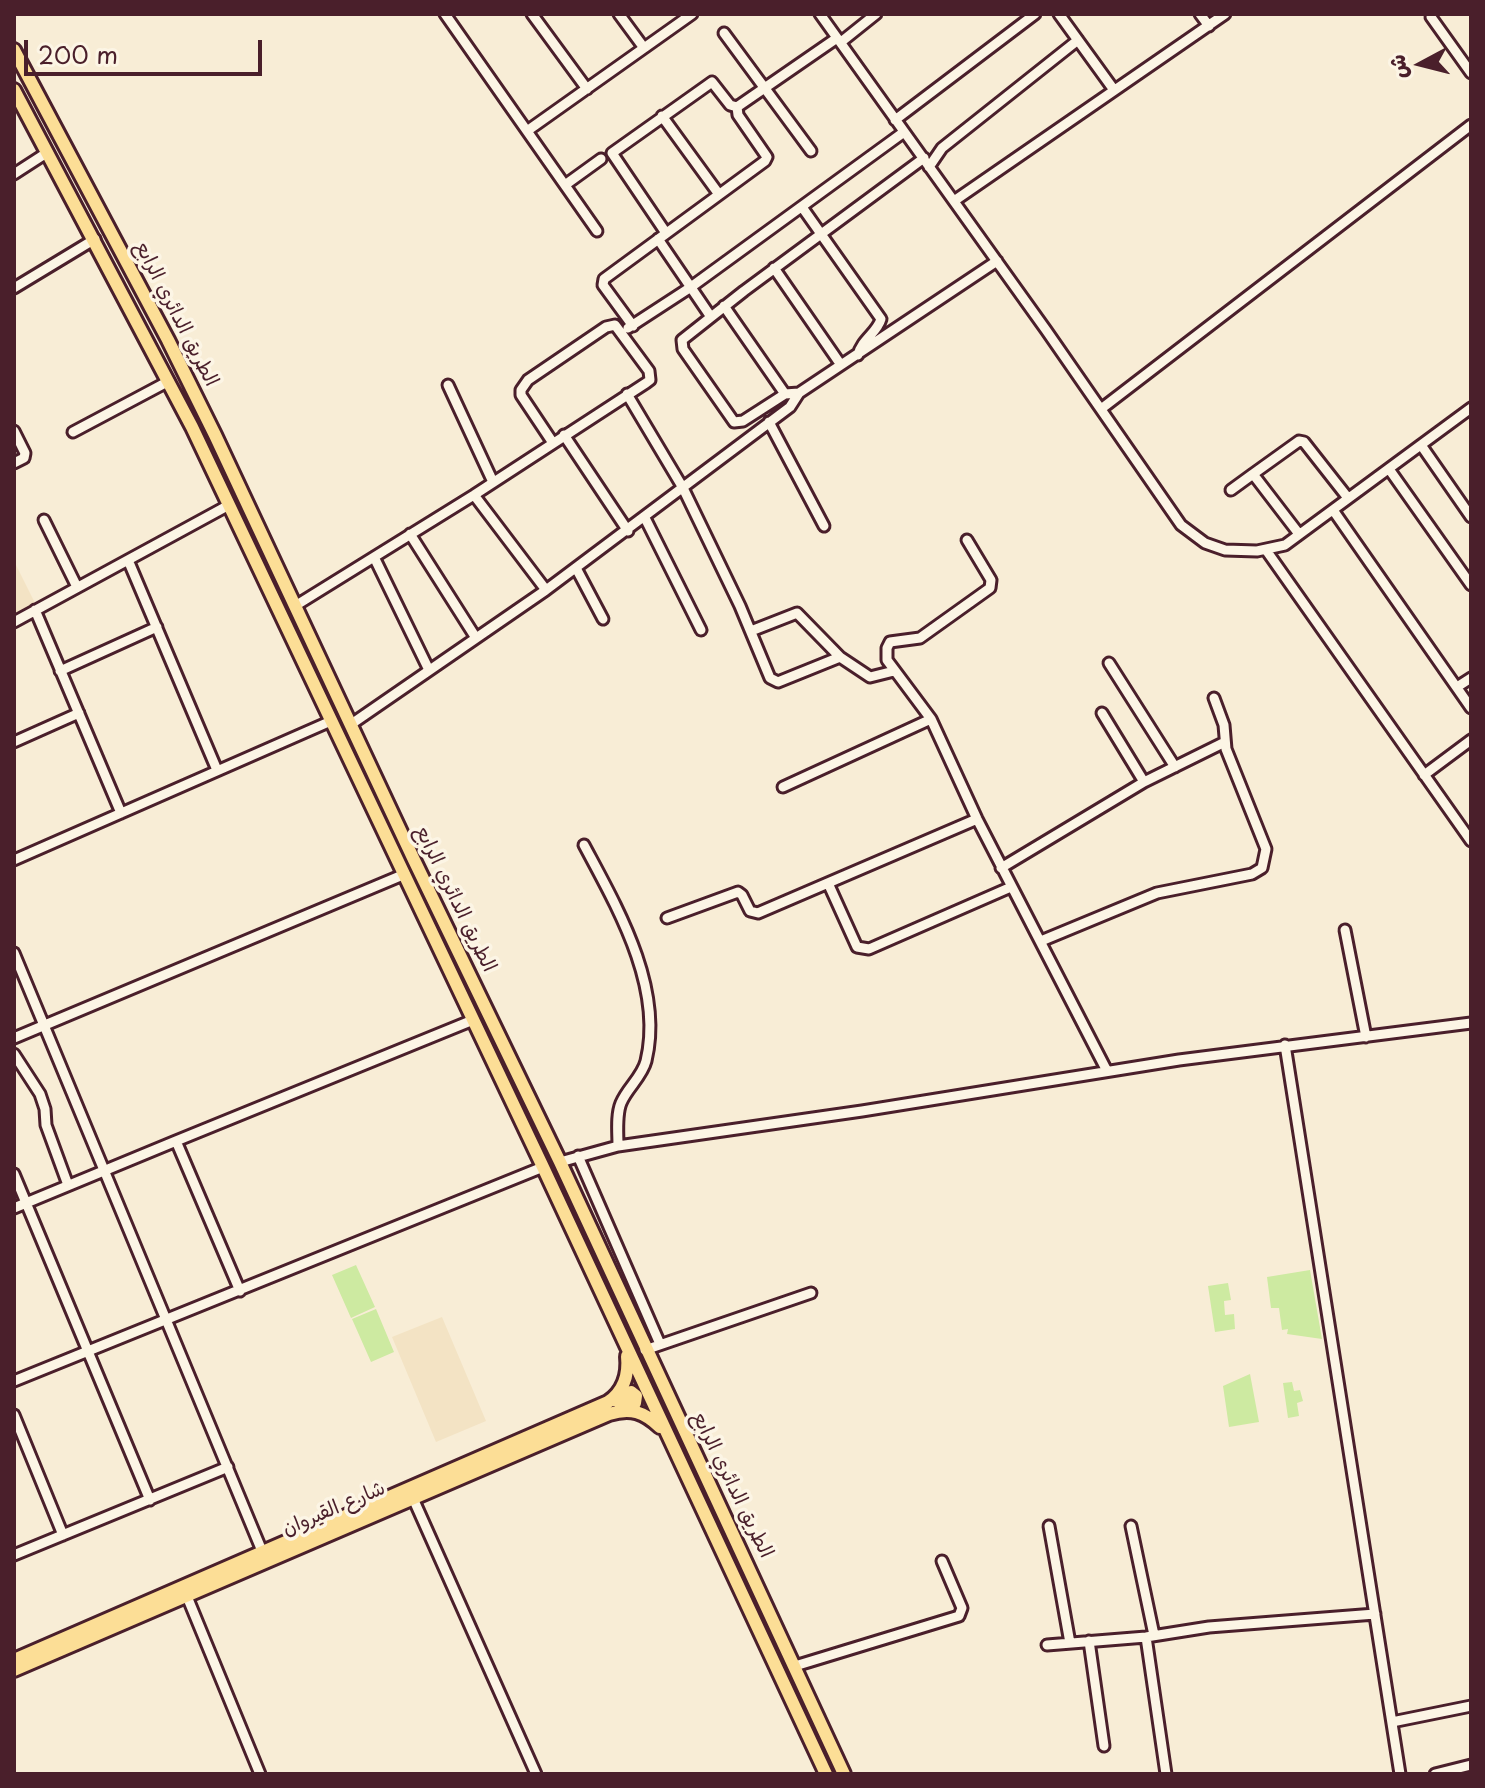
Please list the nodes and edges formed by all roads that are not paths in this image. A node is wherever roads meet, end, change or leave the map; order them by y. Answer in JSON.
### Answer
{"nodes":[{"id":1,"x":445,"y":14,"type":"edge"},
{"id":2,"x":532,"y":14,"type":"edge"},
{"id":3,"x":619,"y":14,"type":"edge"},
{"id":4,"x":692,"y":14,"type":"edge"},
{"id":5,"x":820,"y":14,"type":"edge"},
{"id":6,"x":876,"y":14,"type":"edge"},
{"id":7,"x":1035,"y":14,"type":"edge"},
{"id":8,"x":1059,"y":14,"type":"edge"},
{"id":9,"x":1200,"y":14,"type":"edge"},
{"id":10,"x":1225,"y":14,"type":"edge"},
{"id":11,"x":1431,"y":17,"type":"dead end"},
{"id":12,"x":1209,"y":26,"type":"junction"},
{"id":13,"x":724,"y":33,"type":"dead end"},
{"id":14,"x":839,"y":40,"type":"junction"},
{"id":15,"x":1078,"y":40,"type":"junction"},
{"id":16,"x":644,"y":48,"type":"junction"},
{"id":17,"x":14,"y":50,"type":"edge"},
{"id":18,"x":1471,"y":73,"type":"edge"},
{"id":19,"x":20,"y":74,"type":"edge"},
{"id":20,"x":764,"y":87,"type":"junction"},
{"id":21,"x":587,"y":89,"type":"junction"},
{"id":22,"x":14,"y":90,"type":"edge"},
{"id":23,"x":1114,"y":90,"type":"junction"},
{"id":24,"x":737,"y":107,"type":"junction"},
{"id":25,"x":662,"y":116,"type":"junction"},
{"id":26,"x":895,"y":120,"type":"junction"},
{"id":27,"x":1471,"y":125,"type":"edge"},
{"id":28,"x":527,"y":131,"type":"junction"},
{"id":29,"x":904,"y":132,"type":"junction"},
{"id":30,"x":811,"y":151,"type":"dead end"},
{"id":31,"x":48,"y":152,"type":"junction"},
{"id":32,"x":601,"y":159,"type":"dead end"},
{"id":33,"x":927,"y":163,"type":"junction"},
{"id":34,"x":14,"y":174,"type":"edge"},
{"id":35,"x":565,"y":185,"type":"junction"},
{"id":36,"x":718,"y":193,"type":"junction"},
{"id":37,"x":954,"y":201,"type":"junction"},
{"id":38,"x":802,"y":207,"type":"junction"},
{"id":39,"x":597,"y":231,"type":"dead end"},
{"id":40,"x":822,"y":235,"type":"junction"},
{"id":41,"x":662,"y":236,"type":"junction"},
{"id":42,"x":95,"y":239,"type":"junction"},
{"id":43,"x":997,"y":261,"type":"junction"},
{"id":44,"x":774,"y":268,"type":"junction"},
{"id":45,"x":691,"y":287,"type":"junction"},
{"id":46,"x":14,"y":288,"type":"edge"},
{"id":47,"x":724,"y":306,"type":"junction"},
{"id":48,"x":711,"y":317,"type":"junction"},
{"id":49,"x":633,"y":326,"type":"junction"},
{"id":50,"x":622,"y":332,"type":"junction"},
{"id":51,"x":858,"y":355,"type":"junction"},
{"id":52,"x":841,"y":365,"type":"junction"},
{"id":53,"x":169,"y":381,"type":"junction"},
{"id":54,"x":448,"y":385,"type":"dead end"},
{"id":55,"x":799,"y":393,"type":"junction"},
{"id":56,"x":627,"y":394,"type":"junction"},
{"id":57,"x":785,"y":394,"type":"junction"},
{"id":58,"x":1471,"y":408,"type":"edge"},
{"id":59,"x":1101,"y":409,"type":"junction"},
{"id":60,"x":769,"y":422,"type":"junction"},
{"id":61,"x":14,"y":431,"type":"edge"},
{"id":62,"x":73,"y":432,"type":"dead end"},
{"id":63,"x":564,"y":435,"type":"junction"},
{"id":64,"x":553,"y":443,"type":"junction"},
{"id":65,"x":1421,"y":445,"type":"junction"},
{"id":66,"x":14,"y":463,"type":"edge"},
{"id":67,"x":1389,"y":469,"type":"junction"},
{"id":68,"x":1253,"y":474,"type":"junction"},
{"id":69,"x":493,"y":482,"type":"junction"},
{"id":70,"x":683,"y":488,"type":"junction"},
{"id":71,"x":1231,"y":490,"type":"dead end"},
{"id":72,"x":474,"y":495,"type":"junction"},
{"id":73,"x":1348,"y":498,"type":"junction"},
{"id":74,"x":229,"y":505,"type":"junction"},
{"id":75,"x":1333,"y":510,"type":"junction"},
{"id":76,"x":1470,"y":511,"type":"edge"},
{"id":77,"x":645,"y":518,"type":"junction"},
{"id":78,"x":44,"y":520,"type":"dead end"},
{"id":79,"x":824,"y":526,"type":"dead end"},
{"id":80,"x":628,"y":531,"type":"junction"},
{"id":81,"x":410,"y":534,"type":"junction"},
{"id":82,"x":1299,"y":534,"type":"junction"},
{"id":83,"x":967,"y":540,"type":"dead end"},
{"id":84,"x":1266,"y":550,"type":"junction"},
{"id":85,"x":374,"y":557,"type":"junction"},
{"id":86,"x":128,"y":560,"type":"junction"},
{"id":87,"x":576,"y":568,"type":"junction"},
{"id":88,"x":1471,"y":585,"type":"edge"},
{"id":89,"x":77,"y":587,"type":"junction"},
{"id":90,"x":546,"y":590,"type":"junction"},
{"id":91,"x":295,"y":606,"type":"junction"},
{"id":92,"x":35,"y":610,"type":"junction"},
{"id":93,"x":603,"y":619,"type":"dead end"},
{"id":94,"x":14,"y":622,"type":"edge"},
{"id":95,"x":157,"y":627,"type":"junction"},
{"id":96,"x":701,"y":630,"type":"dead end"},
{"id":97,"x":751,"y":631,"type":"junction"},
{"id":98,"x":476,"y":638,"type":"junction"},
{"id":99,"x":840,"y":657,"type":"junction"},
{"id":100,"x":1109,"y":663,"type":"dead end"},
{"id":101,"x":322,"y":666,"type":"junction"},
{"id":102,"x":429,"y":670,"type":"junction"},
{"id":103,"x":60,"y":671,"type":"junction"},
{"id":104,"x":894,"y":671,"type":"junction"},
{"id":105,"x":308,"y":673,"type":"junction"},
{"id":106,"x":1471,"y":678,"type":"edge"},
{"id":107,"x":1457,"y":687,"type":"junction"},
{"id":108,"x":1214,"y":698,"type":"dead end"},
{"id":109,"x":1471,"y":708,"type":"edge"},
{"id":110,"x":79,"y":713,"type":"junction"},
{"id":111,"x":1102,"y":713,"type":"dead end"},
{"id":112,"x":931,"y":719,"type":"junction"},
{"id":113,"x":331,"y":721,"type":"junction"},
{"id":114,"x":350,"y":725,"type":"junction"},
{"id":115,"x":1471,"y":740,"type":"edge"},
{"id":116,"x":14,"y":742,"type":"edge"},
{"id":117,"x":1225,"y":742,"type":"junction"},
{"id":118,"x":1175,"y":767,"type":"junction"},
{"id":119,"x":217,"y":770,"type":"junction"},
{"id":120,"x":1424,"y":775,"type":"junction"},
{"id":121,"x":1144,"y":782,"type":"junction"},
{"id":122,"x":783,"y":787,"type":"dead end"},
{"id":123,"x":121,"y":813,"type":"junction"},
{"id":124,"x":977,"y":819,"type":"junction"},
{"id":125,"x":1471,"y":841,"type":"edge"},
{"id":126,"x":584,"y":845,"type":"dead end"},
{"id":127,"x":14,"y":860,"type":"edge"},
{"id":128,"x":1001,"y":868,"type":"junction"},
{"id":129,"x":405,"y":874,"type":"junction"},
{"id":130,"x":828,"y":883,"type":"junction"},
{"id":131,"x":1011,"y":887,"type":"junction"},
{"id":132,"x":667,"y":918,"type":"dead end"},
{"id":133,"x":1345,"y":930,"type":"dead end"},
{"id":134,"x":1041,"y":941,"type":"junction"},
{"id":135,"x":14,"y":953,"type":"edge"},
{"id":136,"x":473,"y":1020,"type":"junction"},
{"id":137,"x":1471,"y":1023,"type":"edge"},
{"id":138,"x":45,"y":1025,"type":"junction"},
{"id":139,"x":1366,"y":1037,"type":"junction"},
{"id":140,"x":14,"y":1038,"type":"edge"},
{"id":141,"x":1285,"y":1045,"type":"junction"},
{"id":142,"x":14,"y":1054,"type":"edge"},
{"id":143,"x":1107,"y":1071,"type":"junction"},
{"id":144,"x":176,"y":1141,"type":"junction"},
{"id":145,"x":618,"y":1146,"type":"junction"},
{"id":146,"x":578,"y":1156,"type":"junction"},
{"id":147,"x":560,"y":1162,"type":"junction"},
{"id":148,"x":543,"y":1167,"type":"junction"},
{"id":149,"x":105,"y":1170,"type":"junction"},
{"id":150,"x":14,"y":1174,"type":"edge"},
{"id":151,"x":68,"y":1185,"type":"junction"},
{"id":152,"x":26,"y":1203,"type":"junction"},
{"id":153,"x":14,"y":1208,"type":"edge"},
{"id":154,"x":240,"y":1291,"type":"junction"},
{"id":155,"x":811,"y":1293,"type":"dead end"},
{"id":156,"x":167,"y":1320,"type":"junction"},
{"id":157,"x":660,"y":1344,"type":"junction"},
{"id":158,"x":627,"y":1349,"type":"junction"},
{"id":159,"x":645,"y":1350,"type":"junction"},
{"id":160,"x":88,"y":1353,"type":"junction"},
{"id":161,"x":14,"y":1381,"type":"edge"},
{"id":162,"x":612,"y":1406,"type":"junction"},
{"id":163,"x":14,"y":1415,"type":"edge"},
{"id":164,"x":668,"y":1434,"type":"junction"},
{"id":165,"x":228,"y":1467,"type":"junction"},
{"id":166,"x":411,"y":1493,"type":"junction"},
{"id":167,"x":150,"y":1500,"type":"junction"},
{"id":168,"x":1049,"y":1526,"type":"dead end"},
{"id":169,"x":1131,"y":1526,"type":"dead end"},
{"id":170,"x":63,"y":1535,"type":"junction"},
{"id":171,"x":262,"y":1551,"type":"junction"},
{"id":172,"x":14,"y":1555,"type":"edge"},
{"id":173,"x":942,"y":1561,"type":"dead end"},
{"id":174,"x":186,"y":1594,"type":"junction"},
{"id":175,"x":1375,"y":1614,"type":"junction"},
{"id":176,"x":1150,"y":1636,"type":"junction"},
{"id":177,"x":1089,"y":1641,"type":"junction"},
{"id":178,"x":1070,"y":1643,"type":"junction"},
{"id":179,"x":1047,"y":1645,"type":"dead end"},
{"id":180,"x":14,"y":1660,"type":"edge"},
{"id":181,"x":795,"y":1666,"type":"junction"},
{"id":182,"x":14,"y":1670,"type":"edge"},
{"id":183,"x":1471,"y":1706,"type":"edge"},
{"id":184,"x":1392,"y":1722,"type":"junction"},
{"id":185,"x":1104,"y":1746,"type":"dead end"},
{"id":186,"x":1471,"y":1765,"type":"edge"},
{"id":187,"x":260,"y":1774,"type":"edge"},
{"id":188,"x":536,"y":1774,"type":"edge"},
{"id":189,"x":826,"y":1774,"type":"edge"},
{"id":190,"x":844,"y":1774,"type":"edge"},
{"id":191,"x":1166,"y":1774,"type":"edge"},
{"id":192,"x":1400,"y":1774,"type":"edge"},
{"id":193,"x":1435,"y":1774,"type":"edge"}],
"edges":[{"from":1,"to":28,"type":"street"},
{"from":2,"to":21,"type":"street"},
{"from":3,"to":16,"type":"street"},
{"from":4,"to":16,"type":"street"},
{"from":5,"to":14,"type":"street"},
{"from":6,"to":14,"type":"street"},
{"from":7,"to":26,"type":"street"},
{"from":8,"to":15,"type":"street"},
{"from":9,"to":12,"type":"street"},
{"from":10,"to":12,"type":"street"},
{"from":11,"to":18,"type":"street"},
{"from":12,"to":23,"type":"street"},
{"from":13,"to":20,"type":"street"},
{"from":14,"to":20,"type":"street"},
{"from":14,"to":26,"type":"street"},
{"from":15,"to":23,"type":"street"},
{"from":15,"to":33,"type":"street"},
{"from":16,"to":21,"type":"street"},
{"from":17,"to":19,"type":"main road","name":"الطريق الدائري الرابع"},
{"from":19,"to":91,"type":"main road","name":"الطريق الدائري الرابع"},
{"from":20,"to":24,"type":"street"},
{"from":20,"to":30,"type":"street"},
{"from":21,"to":28,"type":"street"},
{"from":22,"to":31,"type":"main road","name":"الطريق الدائري الرابع"},
{"from":23,"to":37,"type":"street"},
{"from":24,"to":25,"type":"street"},
{"from":24,"to":36,"type":"street"},
{"from":25,"to":36,"type":"street"},
{"from":25,"to":41,"type":"street"},
{"from":26,"to":29,"type":"street"},
{"from":27,"to":59,"type":"street"},
{"from":28,"to":35,"type":"street"},
{"from":29,"to":33,"type":"street"},
{"from":29,"to":38,"type":"street"},
{"from":31,"to":34,"type":"street"},
{"from":31,"to":42,"type":"main road","name":"الطريق الدائري الرابع"},
{"from":32,"to":35,"type":"street"},
{"from":33,"to":37,"type":"street"},
{"from":33,"to":40,"type":"street"},
{"from":35,"to":39,"type":"street"},
{"from":36,"to":41,"type":"street"},
{"from":37,"to":43,"type":"street"},
{"from":38,"to":40,"type":"street"},
{"from":38,"to":45,"type":"street"},
{"from":40,"to":44,"type":"street"},
{"from":40,"to":51,"type":"street"},
{"from":41,"to":45,"type":"street"},
{"from":41,"to":49,"type":"street"},
{"from":42,"to":46,"type":"street"},
{"from":42,"to":53,"type":"main road","name":"الطريق الدائري الرابع"},
{"from":43,"to":51,"type":"street"},
{"from":43,"to":59,"type":"street"},
{"from":44,"to":47,"type":"street"},
{"from":44,"to":52,"type":"street"},
{"from":45,"to":48,"type":"street"},
{"from":45,"to":49,"type":"street"},
{"from":47,"to":48,"type":"street"},
{"from":47,"to":57,"type":"street"},
{"from":48,"to":57,"type":"street"},
{"from":49,"to":50,"type":"street"},
{"from":50,"to":56,"type":"street"},
{"from":50,"to":64,"type":"street"},
{"from":51,"to":52,"type":"street"},
{"from":52,"to":55,"type":"street"},
{"from":53,"to":62,"type":"street"},
{"from":53,"to":74,"type":"main road","name":"الطريق الدائري الرابع"},
{"from":54,"to":69,"type":"street"},
{"from":55,"to":57,"type":"street"},
{"from":55,"to":60,"type":"street"},
{"from":56,"to":63,"type":"street"},
{"from":56,"to":70,"type":"street"},
{"from":58,"to":65,"type":"street"},
{"from":59,"to":84,"type":"street"},
{"from":60,"to":70,"type":"street"},
{"from":60,"to":79,"type":"street"},
{"from":61,"to":66,"type":"street"},
{"from":63,"to":64,"type":"street"},
{"from":63,"to":80,"type":"street"},
{"from":64,"to":69,"type":"street"},
{"from":65,"to":67,"type":"street"},
{"from":65,"to":76,"type":"street"},
{"from":67,"to":73,"type":"street"},
{"from":67,"to":88,"type":"street"},
{"from":68,"to":71,"type":"street"},
{"from":68,"to":73,"type":"street"},
{"from":68,"to":82,"type":"street"},
{"from":69,"to":72,"type":"street"},
{"from":70,"to":77,"type":"street"},
{"from":70,"to":97,"type":"street"},
{"from":72,"to":81,"type":"street"},
{"from":72,"to":90,"type":"street"},
{"from":73,"to":75,"type":"street"},
{"from":74,"to":86,"type":"street"},
{"from":74,"to":105,"type":"main road","name":"الطريق الدائري الرابع"},
{"from":75,"to":82,"type":"street"},
{"from":75,"to":107,"type":"street"},
{"from":77,"to":80,"type":"street"},
{"from":77,"to":96,"type":"street"},
{"from":78,"to":89,"type":"street"},
{"from":80,"to":87,"type":"street"},
{"from":81,"to":85,"type":"street"},
{"from":81,"to":98,"type":"street"},
{"from":82,"to":84,"type":"street"},
{"from":83,"to":104,"type":"street"},
{"from":84,"to":120,"type":"street"},
{"from":85,"to":91,"type":"street"},
{"from":85,"to":102,"type":"street"},
{"from":86,"to":89,"type":"street"},
{"from":86,"to":95,"type":"street"},
{"from":87,"to":90,"type":"street"},
{"from":87,"to":93,"type":"street"},
{"from":89,"to":92,"type":"street"},
{"from":90,"to":98,"type":"street"},
{"from":91,"to":101,"type":"main road","name":"الطريق الدائري الرابع"},
{"from":92,"to":94,"type":"street"},
{"from":92,"to":103,"type":"street"},
{"from":95,"to":103,"type":"street"},
{"from":95,"to":119,"type":"street"},
{"from":97,"to":99,"type":"street"},
{"from":97,"to":99,"type":"street"},
{"from":98,"to":102,"type":"street"},
{"from":99,"to":104,"type":"street"},
{"from":100,"to":118,"type":"street"},
{"from":101,"to":105,"type":"main road"},
{"from":101,"to":114,"type":"main road","name":"الطريق الدائري الرابع"},
{"from":102,"to":114,"type":"street"},
{"from":103,"to":110,"type":"street"},
{"from":104,"to":112,"type":"street"},
{"from":105,"to":113,"type":"main road","name":"الطريق الدائري الرابع"},
{"from":106,"to":107,"type":"street"},
{"from":107,"to":109,"type":"street"},
{"from":108,"to":117,"type":"street"},
{"from":110,"to":116,"type":"street"},
{"from":110,"to":123,"type":"street"},
{"from":111,"to":121,"type":"street"},
{"from":112,"to":122,"type":"street"},
{"from":112,"to":124,"type":"street"},
{"from":113,"to":119,"type":"street"},
{"from":113,"to":129,"type":"main road","name":"الطريق الدائري الرابع"},
{"from":114,"to":147,"type":"main road","name":"الطريق الدائري الرابع"},
{"from":115,"to":120,"type":"street"},
{"from":117,"to":118,"type":"street"},
{"from":117,"to":134,"type":"street"},
{"from":118,"to":121,"type":"street"},
{"from":119,"to":123,"type":"street"},
{"from":120,"to":125,"type":"street"},
{"from":121,"to":128,"type":"street"},
{"from":123,"to":127,"type":"street"},
{"from":124,"to":128,"type":"street"},
{"from":124,"to":130,"type":"street"},
{"from":126,"to":145,"type":"street"},
{"from":128,"to":131,"type":"street"},
{"from":129,"to":136,"type":"main road","name":"الطريق الدائري الرابع"},
{"from":129,"to":138,"type":"street"},
{"from":130,"to":131,"type":"street"},
{"from":130,"to":132,"type":"street"},
{"from":131,"to":134,"type":"street"},
{"from":133,"to":139,"type":"street"},
{"from":134,"to":143,"type":"street"},
{"from":135,"to":138,"type":"street"},
{"from":136,"to":144,"type":"street"},
{"from":136,"to":148,"type":"main road","name":"الطريق الدائري الرابع"},
{"from":137,"to":139,"type":"street"},
{"from":138,"to":140,"type":"street"},
{"from":138,"to":149,"type":"street"},
{"from":139,"to":141,"type":"street"},
{"from":141,"to":143,"type":"street"},
{"from":141,"to":175,"type":"street"},
{"from":142,"to":151,"type":"street"},
{"from":143,"to":145,"type":"street"},
{"from":144,"to":149,"type":"street"},
{"from":144,"to":154,"type":"street"},
{"from":145,"to":146,"type":"street"},
{"from":146,"to":147,"type":"street"},
{"from":146,"to":157,"type":"street"},
{"from":147,"to":159,"type":"main road","name":"الطريق الدائري الرابع"},
{"from":148,"to":154,"type":"street"},
{"from":148,"to":158,"type":"main road","name":"الطريق الدائري الرابع"},
{"from":149,"to":151,"type":"street"},
{"from":149,"to":156,"type":"street"},
{"from":150,"to":152,"type":"street"},
{"from":151,"to":152,"type":"street"},
{"from":152,"to":153,"type":"street"},
{"from":152,"to":160,"type":"street"},
{"from":154,"to":156,"type":"street"},
{"from":155,"to":157,"type":"street"},
{"from":156,"to":160,"type":"street"},
{"from":156,"to":165,"type":"street"},
{"from":157,"to":159,"type":"street"},
{"from":158,"to":162,"type":"main road"},
{"from":158,"to":164,"type":"main road","name":"الطريق الدائري الرابع"},
{"from":159,"to":181,"type":"main road","name":"الطريق الدائري الرابع"},
{"from":160,"to":161,"type":"street"},
{"from":160,"to":167,"type":"street"},
{"from":162,"to":164,"type":"main road"},
{"from":162,"to":166,"type":"main road","name":"شارع القيروان"},
{"from":163,"to":170,"type":"street"},
{"from":164,"to":189,"type":"main road","name":"الطريق الدائري الرابع"},
{"from":165,"to":167,"type":"street"},
{"from":165,"to":171,"type":"street"},
{"from":166,"to":171,"type":"main road","name":"شارع القيروان"},
{"from":166,"to":174,"type":"main road","name":"شارع القيروان"},
{"from":166,"to":188,"type":"street"},
{"from":167,"to":170,"type":"street"},
{"from":168,"to":178,"type":"street"},
{"from":169,"to":176,"type":"street"},
{"from":170,"to":172,"type":"street"},
{"from":171,"to":180,"type":"main road","name":"شارع القيروان"},
{"from":173,"to":181,"type":"street"},
{"from":174,"to":182,"type":"main road","name":"شارع القيروان"},
{"from":174,"to":187,"type":"street"},
{"from":175,"to":176,"type":"street"},
{"from":175,"to":184,"type":"street"},
{"from":176,"to":177,"type":"street"},
{"from":176,"to":191,"type":"street"},
{"from":177,"to":178,"type":"street"},
{"from":177,"to":185,"type":"street"},
{"from":178,"to":179,"type":"street"},
{"from":181,"to":190,"type":"main road","name":"الطريق الدائري الرابع"},
{"from":183,"to":184,"type":"street"},
{"from":184,"to":192,"type":"street"},
{"from":186,"to":193,"type":"street"}]}
